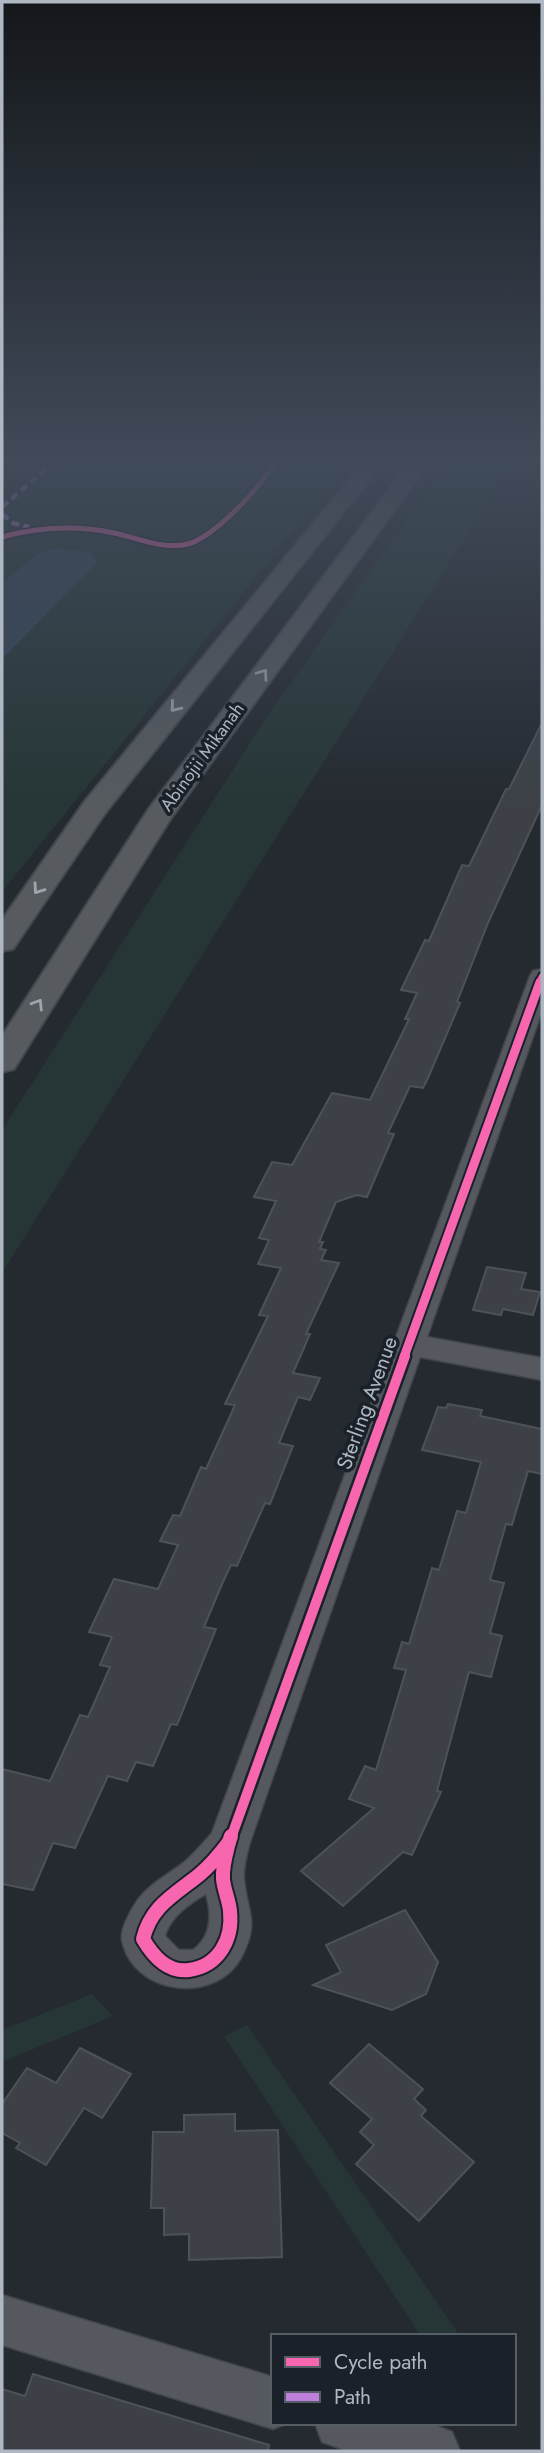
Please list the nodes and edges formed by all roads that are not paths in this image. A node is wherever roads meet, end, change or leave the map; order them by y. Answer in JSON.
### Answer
{"nodes":[{"id":1,"x":280,"y":578,"type":"edge"},
{"id":2,"x":333,"y":578,"type":"edge"},
{"id":3,"x":2,"y":942,"type":"edge"},
{"id":4,"x":542,"y":976,"type":"edge"},
{"id":5,"x":2,"y":1062,"type":"edge"},
{"id":6,"x":407,"y":1344,"type":"junction"},
{"id":7,"x":542,"y":1369,"type":"edge"},
{"id":8,"x":229,"y":1842,"type":"dead end"},
{"id":9,"x":2,"y":2320,"type":"edge"},
{"id":10,"x":271,"y":2402,"type":"edge"},
{"id":11,"x":348,"y":2425,"type":"edge"},
{"id":12,"x":433,"y":2451,"type":"edge"}],
"edges":[{"from":1,"to":3,"type":"main road","one_way":true},
{"from":5,"to":2,"type":"main road","name":"Abinojii Mikanah","one_way":true},
{"from":4,"to":6,"type":"street","name":"Sterling Avenue"},
{"from":6,"to":7,"type":"street"},
{"from":6,"to":8,"type":"street","name":"Sterling Avenue"},
{"from":9,"to":10,"type":"street"},
{"from":11,"to":12,"type":"street"}]}
